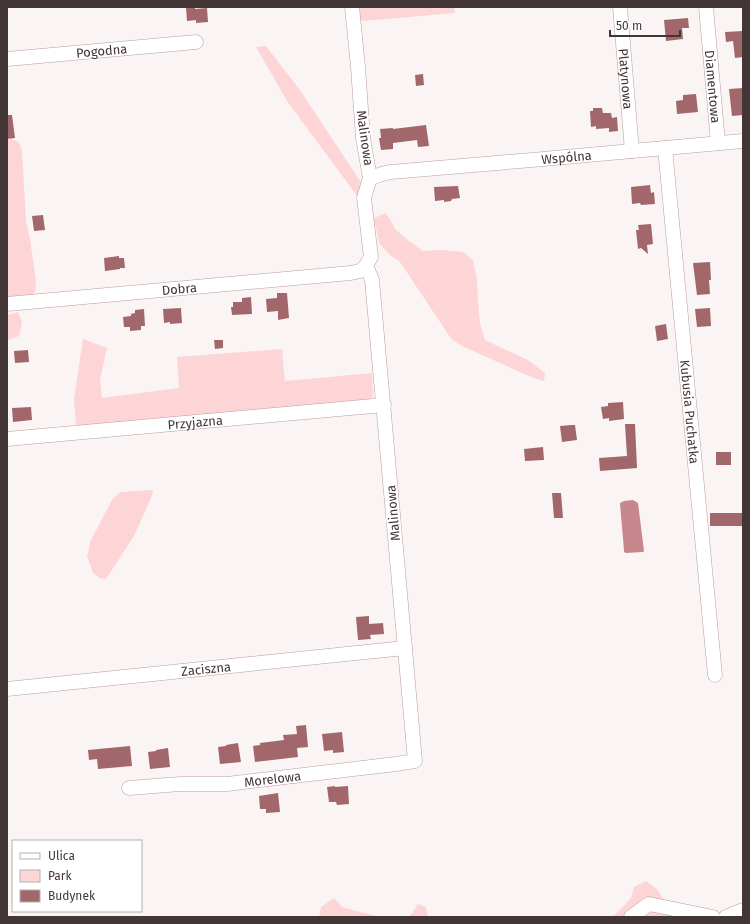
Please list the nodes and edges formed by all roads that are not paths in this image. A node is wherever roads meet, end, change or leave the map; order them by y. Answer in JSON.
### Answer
{"nodes":[{"id":1,"x":352,"y":7,"type":"edge"},
{"id":2,"x":620,"y":7,"type":"edge"},
{"id":3,"x":706,"y":7,"type":"edge"},
{"id":4,"x":196,"y":42,"type":"dead end"},
{"id":5,"x":7,"y":59,"type":"edge"},
{"id":6,"x":743,"y":141,"type":"edge"},
{"id":7,"x":718,"y":143,"type":"junction"},
{"id":8,"x":665,"y":148,"type":"junction"},
{"id":9,"x":632,"y":151,"type":"junction"},
{"id":10,"x":370,"y":178,"type":"junction"},
{"id":11,"x":365,"y":267,"type":"junction"},
{"id":12,"x":7,"y":304,"type":"edge"},
{"id":13,"x":384,"y":405,"type":"junction"},
{"id":14,"x":7,"y":439,"type":"edge"},
{"id":15,"x":405,"y":648,"type":"junction"},
{"id":16,"x":716,"y":675,"type":"dead end"},
{"id":17,"x":7,"y":689,"type":"edge"},
{"id":18,"x":415,"y":761,"type":"joint"},
{"id":19,"x":129,"y":788,"type":"dead end"},
{"id":20,"x":743,"y":910,"type":"edge"},
{"id":21,"x":631,"y":917,"type":"edge"},
{"id":22,"x":713,"y":917,"type":"edge"},
{"id":23,"x":726,"y":917,"type":"edge"}],
"edges":[{"from":1,"to":10,"type":"street","name":"Malinowa"},
{"from":2,"to":9,"type":"street","name":"Platynowa"},
{"from":3,"to":7,"type":"street","name":"Diamentowa"},
{"from":4,"to":5,"type":"street","name":"Pogodna"},
{"from":6,"to":7,"type":"street","name":"Wspólna"},
{"from":7,"to":8,"type":"street","name":"Wspólna"},
{"from":8,"to":9,"type":"street","name":"Wspólna"},
{"from":8,"to":16,"type":"street","name":"Kubusia Puchatka"},
{"from":9,"to":10,"type":"street","name":"Wspólna"},
{"from":10,"to":11,"type":"street","name":"Malinowa"},
{"from":11,"to":12,"type":"street","name":"Dobra"},
{"from":11,"to":13,"type":"street","name":"Malinowa"},
{"from":13,"to":14,"type":"street","name":"Przyjazna"},
{"from":13,"to":15,"type":"street","name":"Malinowa"},
{"from":15,"to":17,"type":"street","name":"Zaciszna"},
{"from":15,"to":18,"type":"street","name":"Malinowa"},
{"from":18,"to":19,"type":"street","name":"Morelowa"},
{"from":20,"to":23,"type":"street"},
{"from":21,"to":22,"type":"street"}]}
